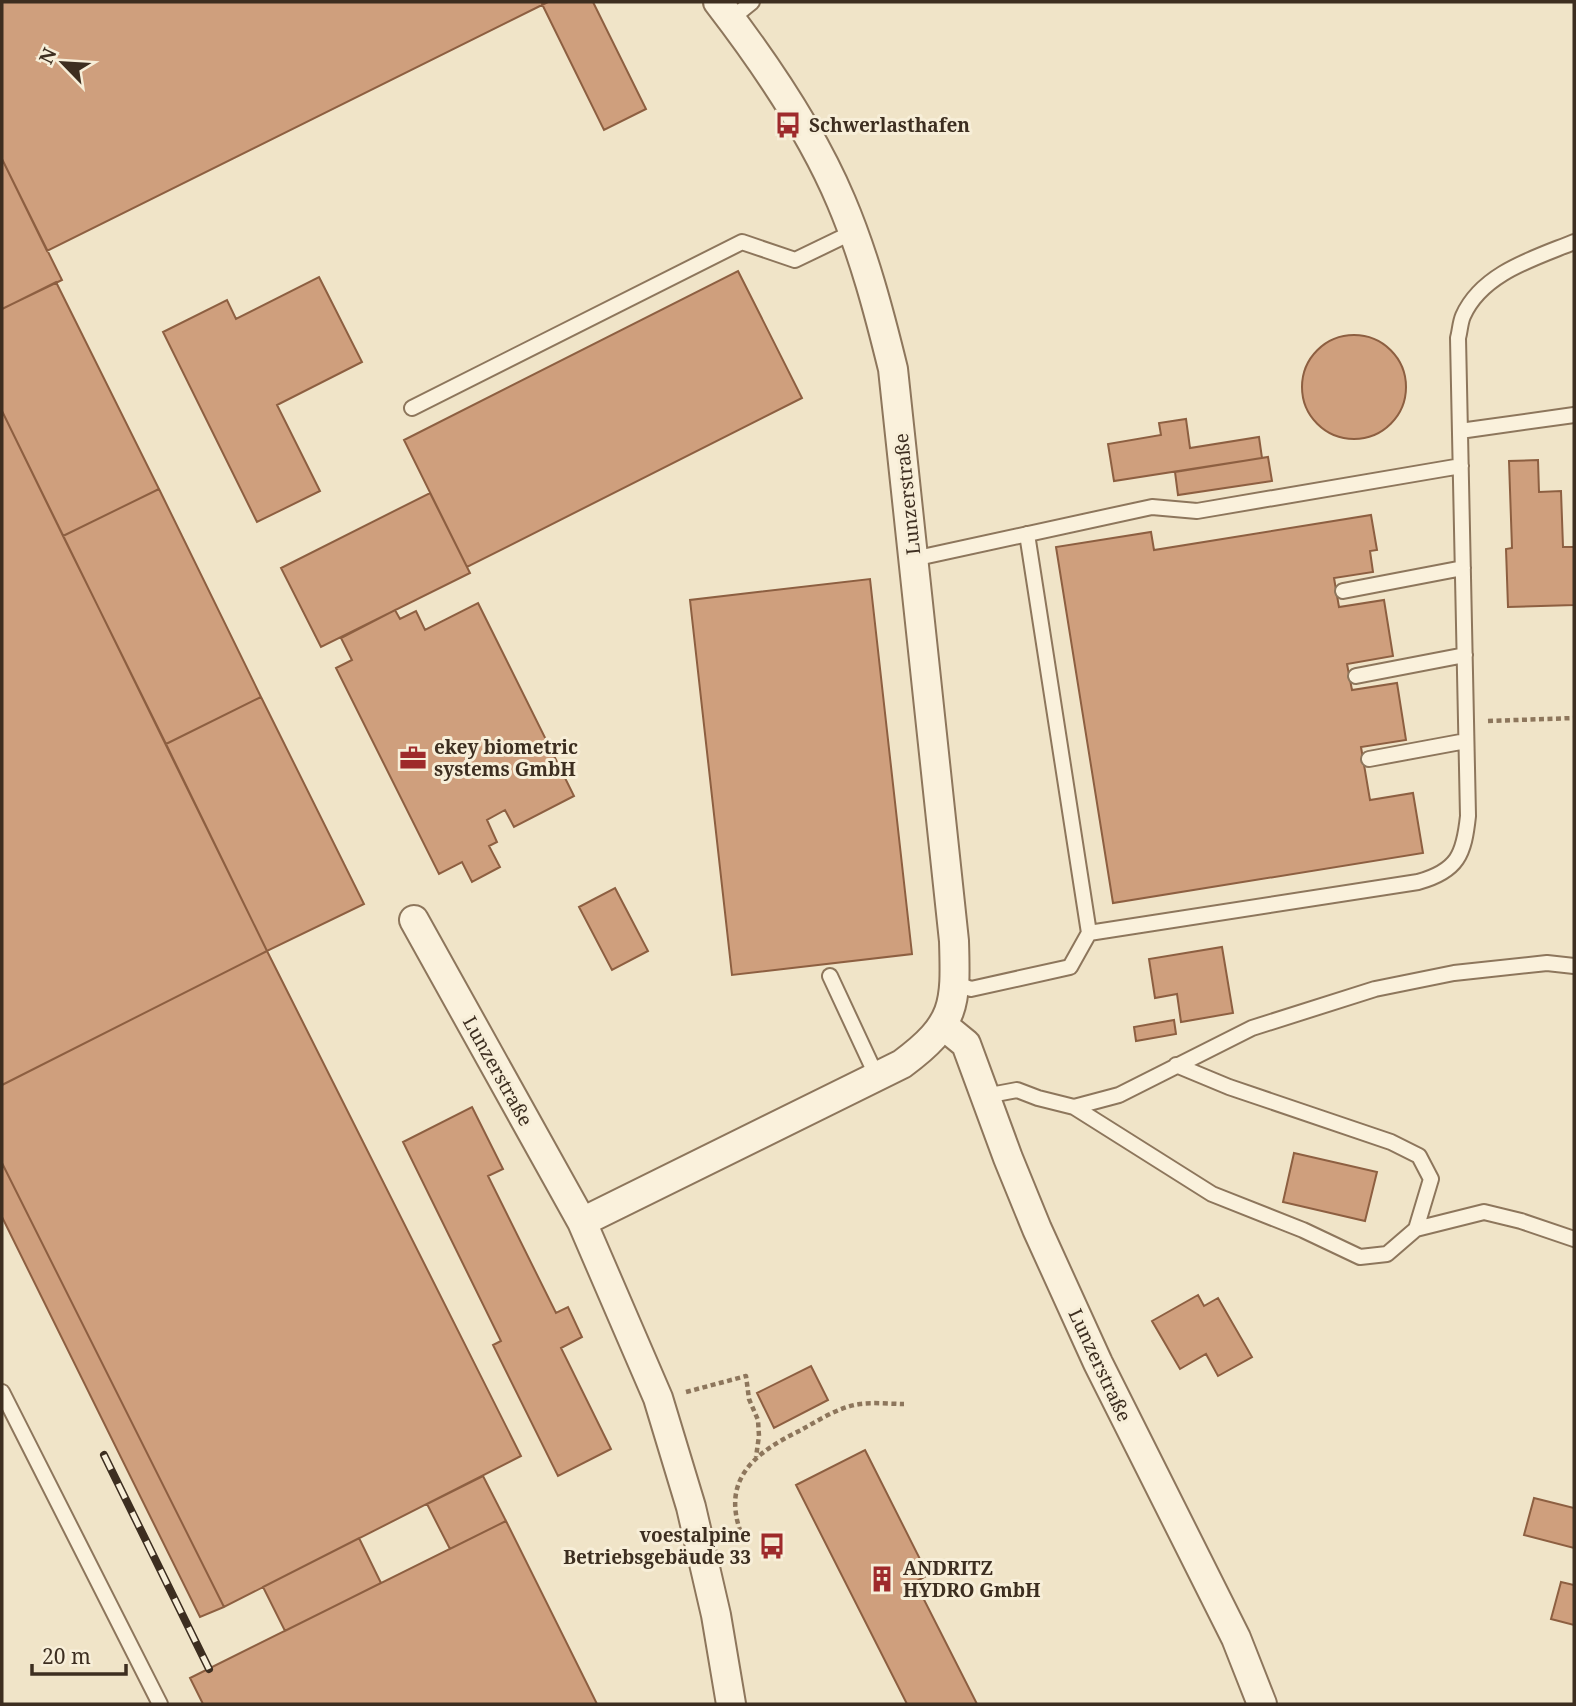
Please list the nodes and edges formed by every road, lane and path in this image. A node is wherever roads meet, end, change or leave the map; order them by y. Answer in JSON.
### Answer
{"nodes":[{"id":1,"x":734,"y":8,"type":"edge"},
{"id":2,"x":853,"y":232,"type":"junction"},
{"id":3,"x":1574,"y":242,"type":"edge"},
{"id":4,"x":412,"y":408,"type":"dead end"},
{"id":5,"x":1574,"y":415,"type":"edge"},
{"id":6,"x":1460,"y":431,"type":"junction"},
{"id":7,"x":1461,"y":466,"type":"junction"},
{"id":8,"x":1027,"y":534,"type":"junction"},
{"id":9,"x":914,"y":559,"type":"junction"},
{"id":10,"x":1463,"y":568,"type":"junction"},
{"id":11,"x":1343,"y":591,"type":"dead end"},
{"id":12,"x":1465,"y":655,"type":"junction"},
{"id":13,"x":1356,"y":676,"type":"dead end"},
{"id":14,"x":1574,"y":718,"type":"edge"},
{"id":15,"x":1466,"y":722,"type":"junction"},
{"id":16,"x":1466,"y":741,"type":"junction"},
{"id":17,"x":1369,"y":759,"type":"dead end"},
{"id":18,"x":414,"y":920,"type":"dead end"},
{"id":19,"x":1089,"y":933,"type":"junction"},
{"id":20,"x":1574,"y":966,"type":"edge"},
{"id":21,"x":830,"y":976,"type":"dead end"},
{"id":22,"x":955,"y":983,"type":"junction"},
{"id":23,"x":944,"y":1026,"type":"junction"},
{"id":24,"x":1176,"y":1065,"type":"junction"},
{"id":25,"x":877,"y":1077,"type":"junction"},
{"id":26,"x":985,"y":1096,"type":"junction"},
{"id":27,"x":1074,"y":1107,"type":"junction"},
{"id":28,"x":582,"y":1222,"type":"junction"},
{"id":29,"x":1416,"y":1228,"type":"junction"},
{"id":30,"x":1574,"y":1239,"type":"edge"},
{"id":31,"x":2,"y":1392,"type":"edge"},
{"id":32,"x":658,"y":1398,"type":"junction"},
{"id":33,"x":904,"y":1404,"type":"dead end"},
{"id":34,"x":756,"y":1457,"type":"junction"},
{"id":35,"x":743,"y":1540,"type":"dead end"},
{"id":36,"x":160,"y":1704,"type":"edge"},
{"id":37,"x":731,"y":1704,"type":"edge"},
{"id":38,"x":1262,"y":1704,"type":"edge"}],
"edges":[{"from":1,"to":2,"type":"street","name":"Lunzerstraße"},
{"from":2,"to":4,"type":"lane"},
{"from":2,"to":9,"type":"street","name":"Lunzerstraße"},
{"from":3,"to":6,"type":"lane"},
{"from":5,"to":6,"type":"lane"},
{"from":6,"to":7,"type":"lane"},
{"from":7,"to":8,"type":"lane"},
{"from":7,"to":10,"type":"lane"},
{"from":8,"to":9,"type":"lane"},
{"from":8,"to":19,"type":"lane"},
{"from":9,"to":22,"type":"street","name":"Lunzerstraße"},
{"from":10,"to":11,"type":"lane"},
{"from":10,"to":12,"type":"lane"},
{"from":12,"to":13,"type":"lane"},
{"from":12,"to":15,"type":"lane"},
{"from":14,"to":15,"type":"path"},
{"from":15,"to":16,"type":"lane"},
{"from":16,"to":17,"type":"lane"},
{"from":16,"to":19,"type":"lane"},
{"from":18,"to":28,"type":"street","name":"Lunzerstraße"},
{"from":19,"to":22,"type":"lane"},
{"from":20,"to":24,"type":"lane"},
{"from":21,"to":25,"type":"lane"},
{"from":22,"to":23,"type":"street","name":"Lunzerstraße"},
{"from":23,"to":25,"type":"street","name":"Lunzerstraße"},
{"from":23,"to":26,"type":"street","name":"Lunzerstraße"},
{"from":24,"to":27,"type":"lane"},
{"from":24,"to":29,"type":"lane"},
{"from":25,"to":28,"type":"street","name":"Lunzerstraße"},
{"from":26,"to":27,"type":"lane"},
{"from":26,"to":38,"type":"street","name":"Lunzerstraße"},
{"from":27,"to":29,"type":"lane"},
{"from":28,"to":32,"type":"street","name":"Lunzerstraße"},
{"from":29,"to":30,"type":"lane"},
{"from":31,"to":36,"type":"lane"},
{"from":32,"to":34,"type":"path"},
{"from":32,"to":37,"type":"street","name":"Lunzerstraße"},
{"from":33,"to":34,"type":"path"},
{"from":34,"to":35,"type":"path"}]}
